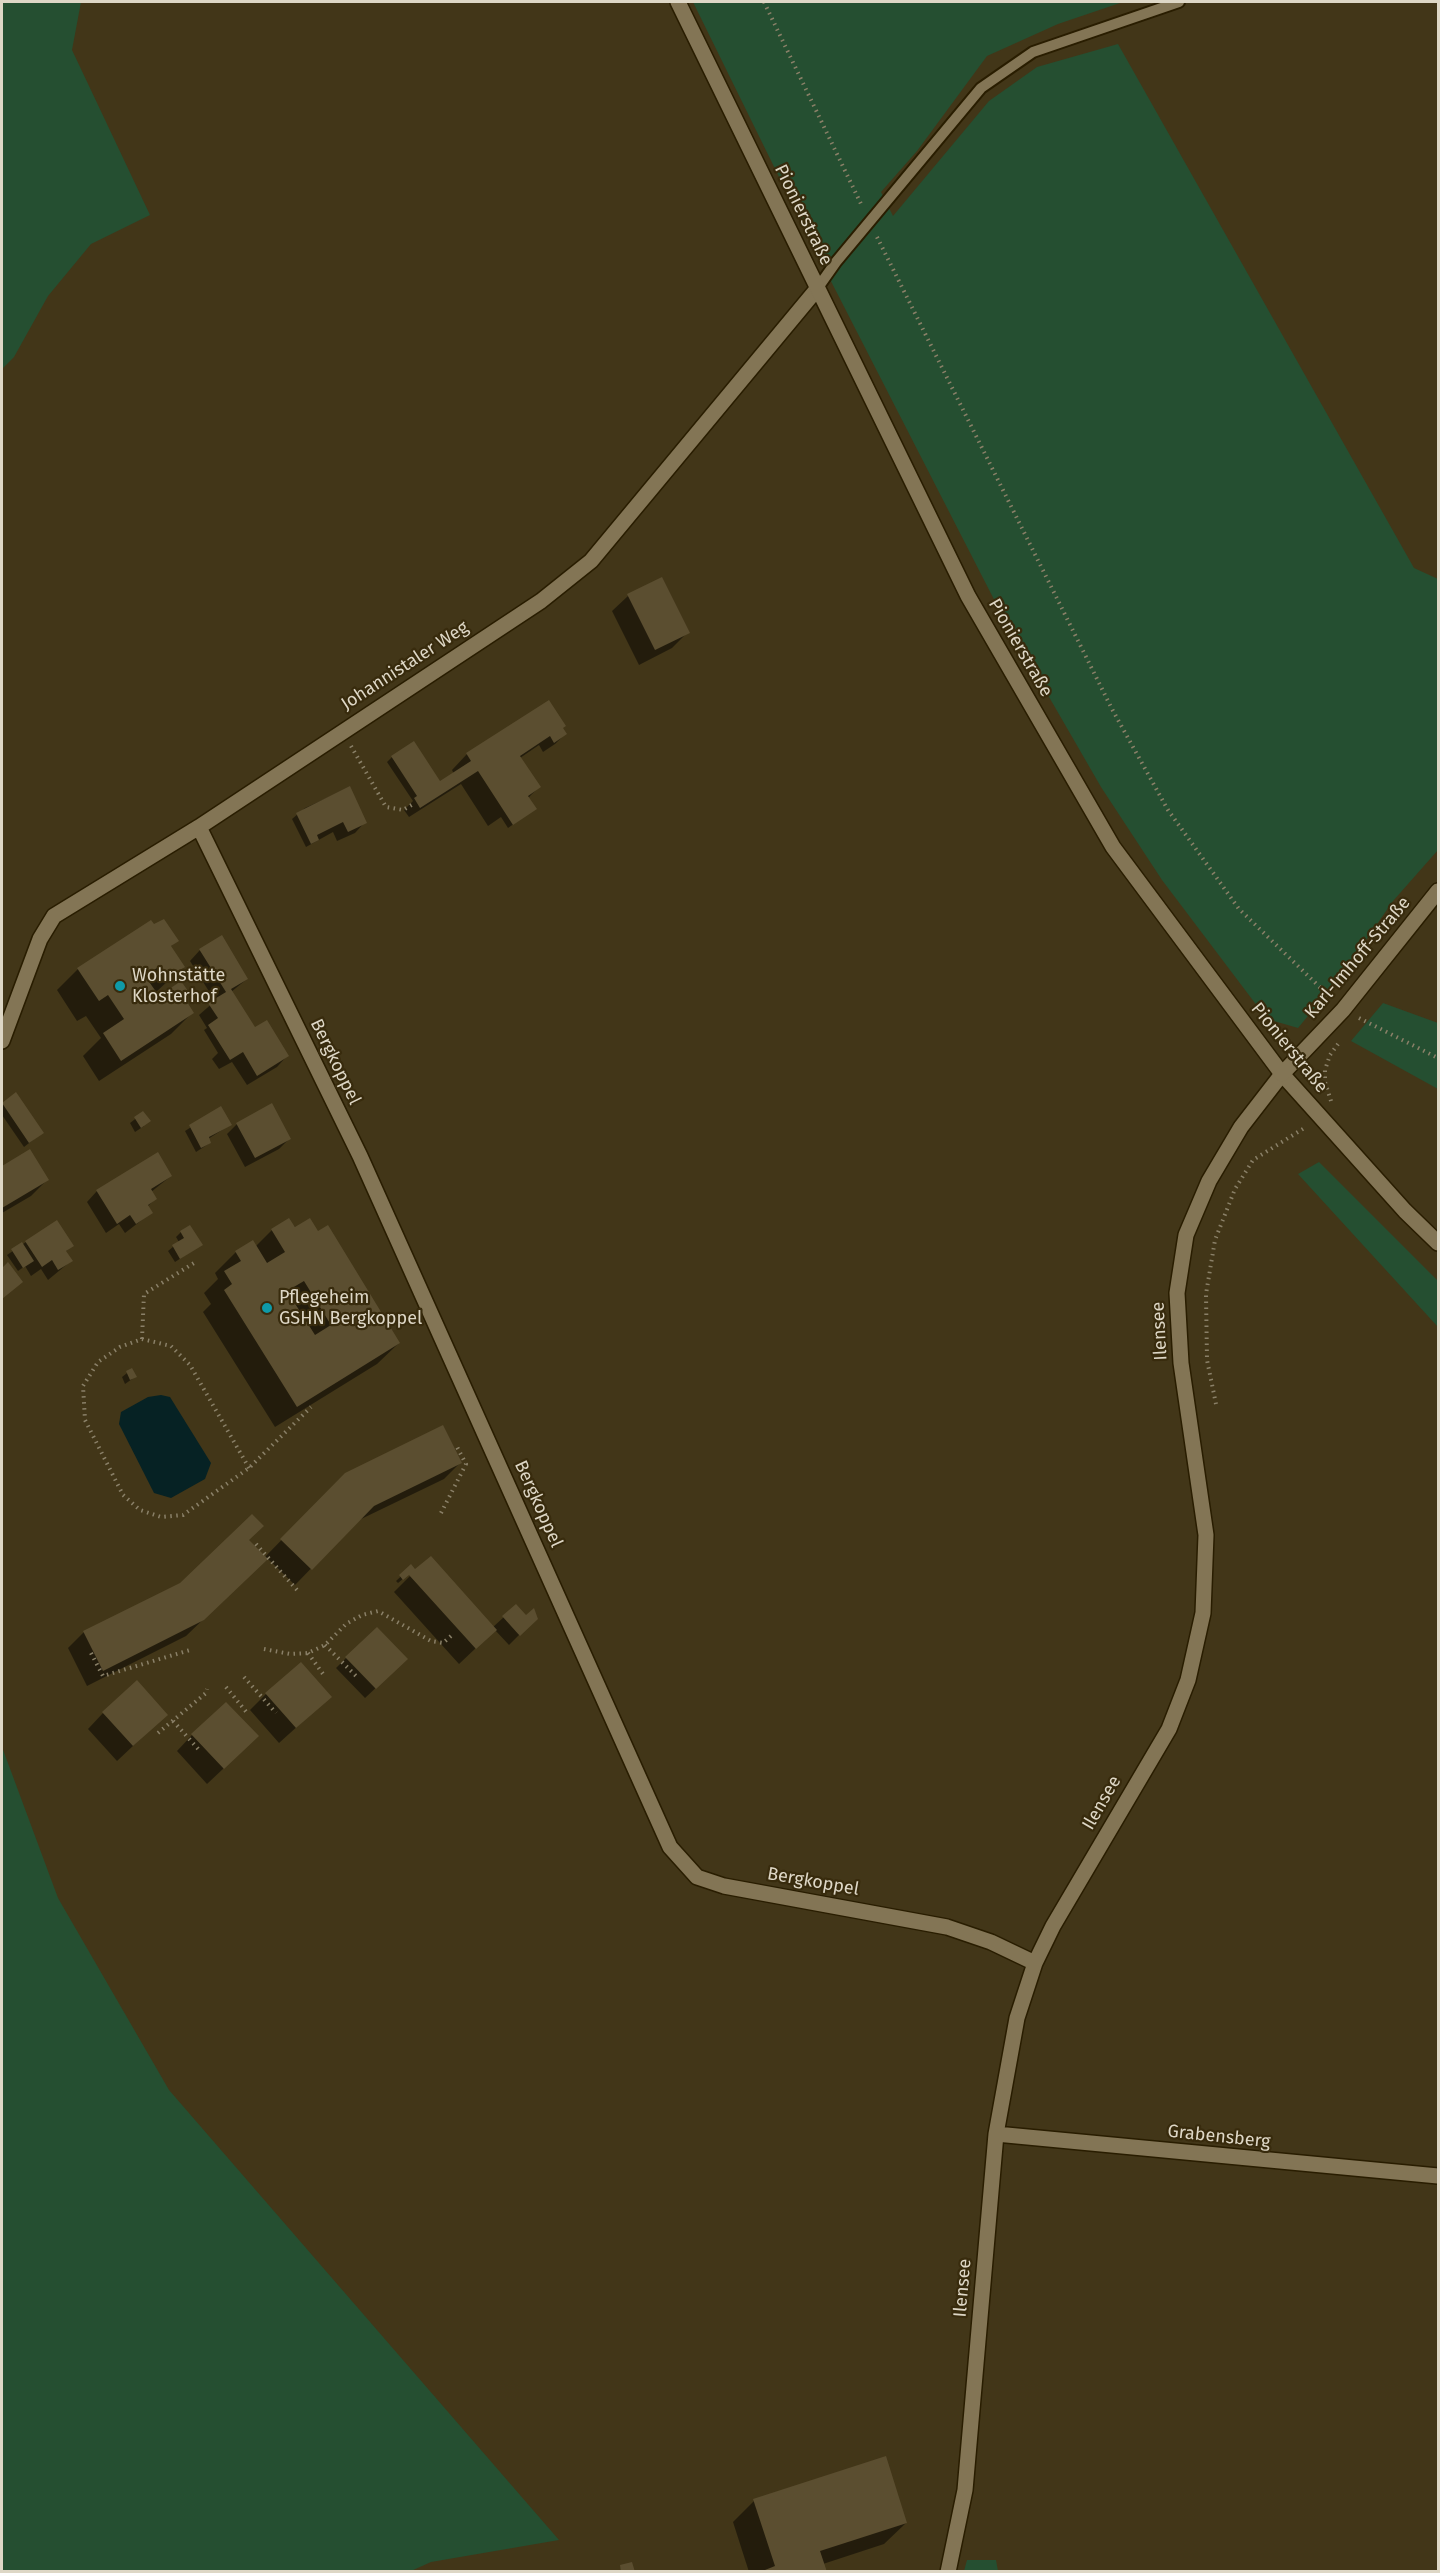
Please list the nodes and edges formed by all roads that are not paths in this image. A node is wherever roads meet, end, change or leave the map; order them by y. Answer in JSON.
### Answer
{"nodes":[{"id":1,"x":678,"y":2,"type":"edge"},
{"id":2,"x":1179,"y":2,"type":"edge"},
{"id":3,"x":817,"y":289,"type":"junction"},
{"id":4,"x":199,"y":827,"type":"junction"},
{"id":5,"x":1438,"y":891,"type":"edge"},
{"id":6,"x":2,"y":1041,"type":"edge"},
{"id":7,"x":1282,"y":1074,"type":"junction"},
{"id":8,"x":1438,"y":1243,"type":"edge"},
{"id":9,"x":1035,"y":1963,"type":"junction"},
{"id":10,"x":996,"y":2134,"type":"junction"},
{"id":11,"x":1438,"y":2176,"type":"edge"},
{"id":12,"x":948,"y":2571,"type":"edge"}],
"edges":[{"from":1,"to":3,"type":"street","name":"Pionierstraße"},
{"from":2,"to":3,"type":"lane"},
{"from":3,"to":4,"type":"street","name":"Johannistaler Weg"},
{"from":3,"to":7,"type":"street","name":"Pionierstraße"},
{"from":4,"to":6,"type":"street","name":"Johannistaler Weg"},
{"from":4,"to":9,"type":"street","name":"Bergkoppel"},
{"from":5,"to":7,"type":"street","name":"Karl-Imhoff-Straße"},
{"from":7,"to":8,"type":"street","name":"Pionierstraße"},
{"from":7,"to":9,"type":"street","name":"Ilensee"},
{"from":9,"to":10,"type":"street","name":"Ilensee"},
{"from":10,"to":11,"type":"street","name":"Grabensberg"},
{"from":10,"to":12,"type":"street","name":"Ilensee"}]}
